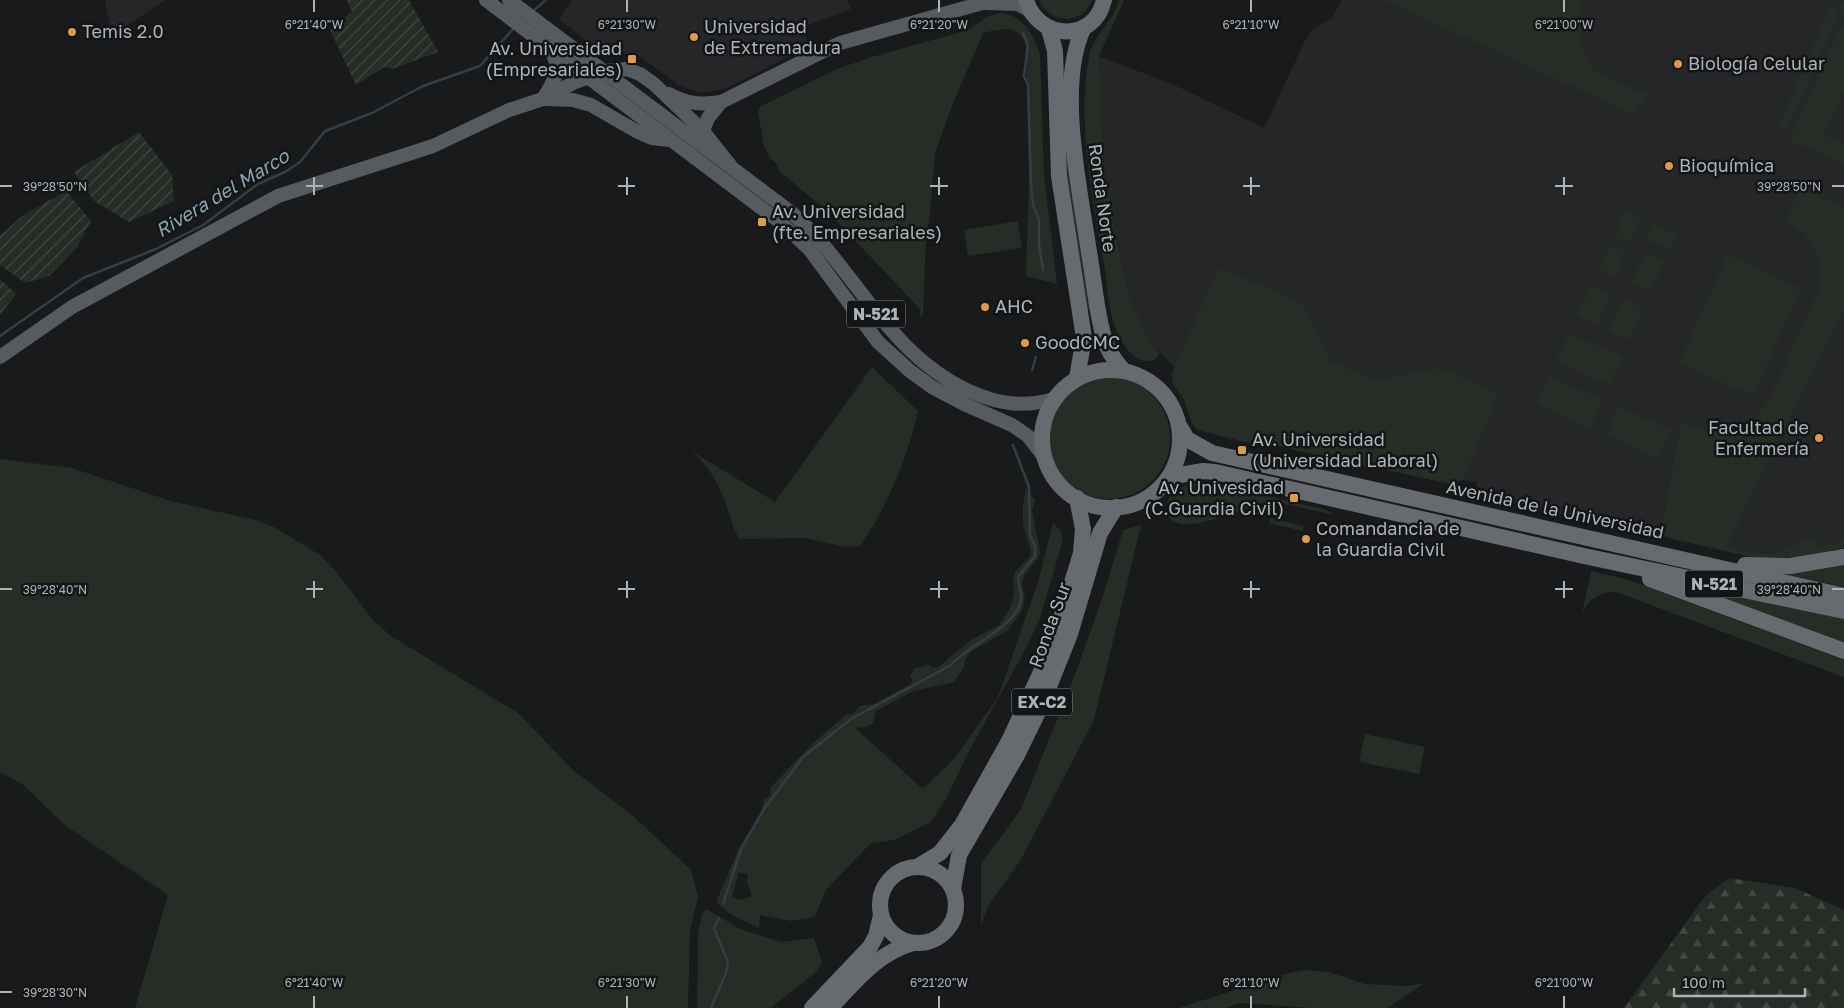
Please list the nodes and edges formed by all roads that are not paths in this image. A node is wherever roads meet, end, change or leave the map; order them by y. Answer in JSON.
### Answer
{"nodes":[{"id":1,"x":486,"y":0,"type":"edge"},
{"id":2,"x":509,"y":0,"type":"edge"},
{"id":3,"x":1104,"y":0,"type":"edge"},
{"id":4,"x":990,"y":1,"type":"edge"},
{"id":5,"x":1027,"y":5,"type":"edge"},
{"id":6,"x":1084,"y":27,"type":"junction"},
{"id":7,"x":1049,"y":29,"type":"junction"},
{"id":8,"x":547,"y":46,"type":"junction"},
{"id":9,"x":589,"y":59,"type":"junction"},
{"id":10,"x":558,"y":63,"type":"junction"},
{"id":11,"x":626,"y":68,"type":"junction"},
{"id":12,"x":605,"y":71,"type":"junction"},
{"id":13,"x":587,"y":77,"type":"junction"},
{"id":14,"x":573,"y":83,"type":"junction"},
{"id":15,"x":600,"y":86,"type":"junction"},
{"id":16,"x":662,"y":90,"type":"junction"},
{"id":17,"x":543,"y":99,"type":"junction"},
{"id":18,"x":722,"y":102,"type":"junction"},
{"id":19,"x":591,"y":105,"type":"junction"},
{"id":20,"x":660,"y":114,"type":"junction"},
{"id":21,"x":687,"y":117,"type":"junction"},
{"id":22,"x":612,"y":118,"type":"junction"},
{"id":23,"x":672,"y":124,"type":"junction"},
{"id":24,"x":657,"y":129,"type":"junction"},
{"id":25,"x":636,"y":131,"type":"junction"},
{"id":26,"x":703,"y":131,"type":"junction"},
{"id":27,"x":672,"y":140,"type":"junction"},
{"id":28,"x":730,"y":165,"type":"junction"},
{"id":29,"x":0,"y":357,"type":"edge"},
{"id":30,"x":1123,"y":370,"type":"junction"},
{"id":31,"x":1077,"y":378,"type":"junction"},
{"id":32,"x":1054,"y":399,"type":"junction"},
{"id":33,"x":1180,"y":427,"type":"junction"},
{"id":34,"x":1044,"y":457,"type":"junction"},
{"id":35,"x":1169,"y":477,"type":"junction"},
{"id":36,"x":1077,"y":498,"type":"junction"},
{"id":37,"x":1116,"y":507,"type":"junction"},
{"id":38,"x":1584,"y":556,"type":"junction"},
{"id":39,"x":1844,"y":557,"type":"edge"},
{"id":40,"x":1686,"y":559,"type":"junction"},
{"id":41,"x":1844,"y":596,"type":"edge"},
{"id":42,"x":1844,"y":611,"type":"edge"},
{"id":43,"x":1844,"y":651,"type":"edge"},
{"id":44,"x":917,"y":867,"type":"junction"},
{"id":45,"x":953,"y":890,"type":"junction"},
{"id":46,"x":881,"y":914,"type":"junction"},
{"id":47,"x":913,"y":943,"type":"junction"},
{"id":48,"x":812,"y":1008,"type":"edge"},
{"id":49,"x":830,"y":1008,"type":"edge"}],
"edges":[{"from":1,"to":8,"type":"main road","number":"N-521"},
{"from":2,"to":9,"type":"main road","number":"N-521"},
{"from":3,"to":6,"type":"highway","name":"Ronda Norte"},
{"from":4,"to":5,"type":"main road"},
{"from":4,"to":18,"type":"main road"},
{"from":5,"to":7,"type":"highway"},
{"from":6,"to":7,"type":"highway"},
{"from":6,"to":30,"type":"highway","name":"Ronda Norte"},
{"from":7,"to":31,"type":"highway"},
{"from":8,"to":10,"type":"main road"},
{"from":8,"to":13,"type":"main road","number":"N-521"},
{"from":9,"to":11,"type":"main road"},
{"from":9,"to":12,"type":"main road","number":"N-521"},
{"from":10,"to":14,"type":"main road"},
{"from":10,"to":17,"type":"main road"},
{"from":11,"to":12,"type":"main road"},
{"from":11,"to":16,"type":"main road"},
{"from":12,"to":13,"type":"main road"},
{"from":12,"to":15,"type":"main road"},
{"from":12,"to":20,"type":"main road","number":"N-521"},
{"from":13,"to":14,"type":"main road"},
{"from":13,"to":15,"type":"main road","number":"N-521"},
{"from":14,"to":17,"type":"main road"},
{"from":14,"to":19,"type":"main road"},
{"from":15,"to":22,"type":"main road"},
{"from":15,"to":24,"type":"main road","number":"N-521"},
{"from":16,"to":18,"type":"main road"},
{"from":16,"to":20,"type":"main road"},
{"from":16,"to":21,"type":"main road"},
{"from":17,"to":19,"type":"main road"},
{"from":17,"to":29,"type":"main road"},
{"from":18,"to":21,"type":"main road"},
{"from":18,"to":26,"type":"main road"},
{"from":19,"to":22,"type":"main road"},
{"from":20,"to":23,"type":"main road","number":"N-521"},
{"from":20,"to":24,"type":"main road"},
{"from":21,"to":23,"type":"main road"},
{"from":21,"to":26,"type":"main road"},
{"from":22,"to":25,"type":"main road"},
{"from":23,"to":24,"type":"main road"},
{"from":23,"to":28,"type":"main road","number":"N-521"},
{"from":24,"to":25,"type":"main road"},
{"from":24,"to":27,"type":"main road","number":"N-521"},
{"from":25,"to":27,"type":"main road"},
{"from":26,"to":28,"type":"main road"},
{"from":27,"to":34,"type":"main road","number":"N-521"},
{"from":28,"to":32,"type":"main road","number":"N-521"},
{"from":30,"to":31,"type":"highway","number":"N-521"},
{"from":30,"to":33,"type":"highway","number":"N-521"},
{"from":31,"to":32,"type":"highway","number":"N-521"},
{"from":32,"to":34,"type":"highway","number":"N-521"},
{"from":33,"to":35,"type":"highway","number":"N-521"},
{"from":33,"to":40,"type":"highway","name":"Avenida de la Universidad","number":"N-521"},
{"from":34,"to":36,"type":"highway","number":"N-521"},
{"from":35,"to":37,"type":"highway","number":"N-521"},
{"from":35,"to":38,"type":"highway","name":"Avenida de la Universidad","number":"N-521"},
{"from":36,"to":37,"type":"highway","number":"N-521"},
{"from":36,"to":44,"type":"highway","name":"Ronda Sur","number":"EX-C2"},
{"from":37,"to":45,"type":"highway","name":"Ronda Sur","number":"EX-C2"},
{"from":38,"to":42,"type":"highway","name":"Avenida de la Universidad","number":"N-521"},
{"from":38,"to":43,"type":"highway"},
{"from":39,"to":40,"type":"highway"},
{"from":40,"to":41,"type":"highway","name":"Avenida de la Universidad","number":"N-521"},
{"from":44,"to":45,"type":"highway"},
{"from":44,"to":46,"type":"highway","number":"EX-C2"},
{"from":45,"to":47,"type":"highway","number":"EX-C2"},
{"from":46,"to":47,"type":"highway"},
{"from":46,"to":48,"type":"highway","number":"EX-C2"},
{"from":47,"to":49,"type":"highway","number":"EX-C2"}]}
